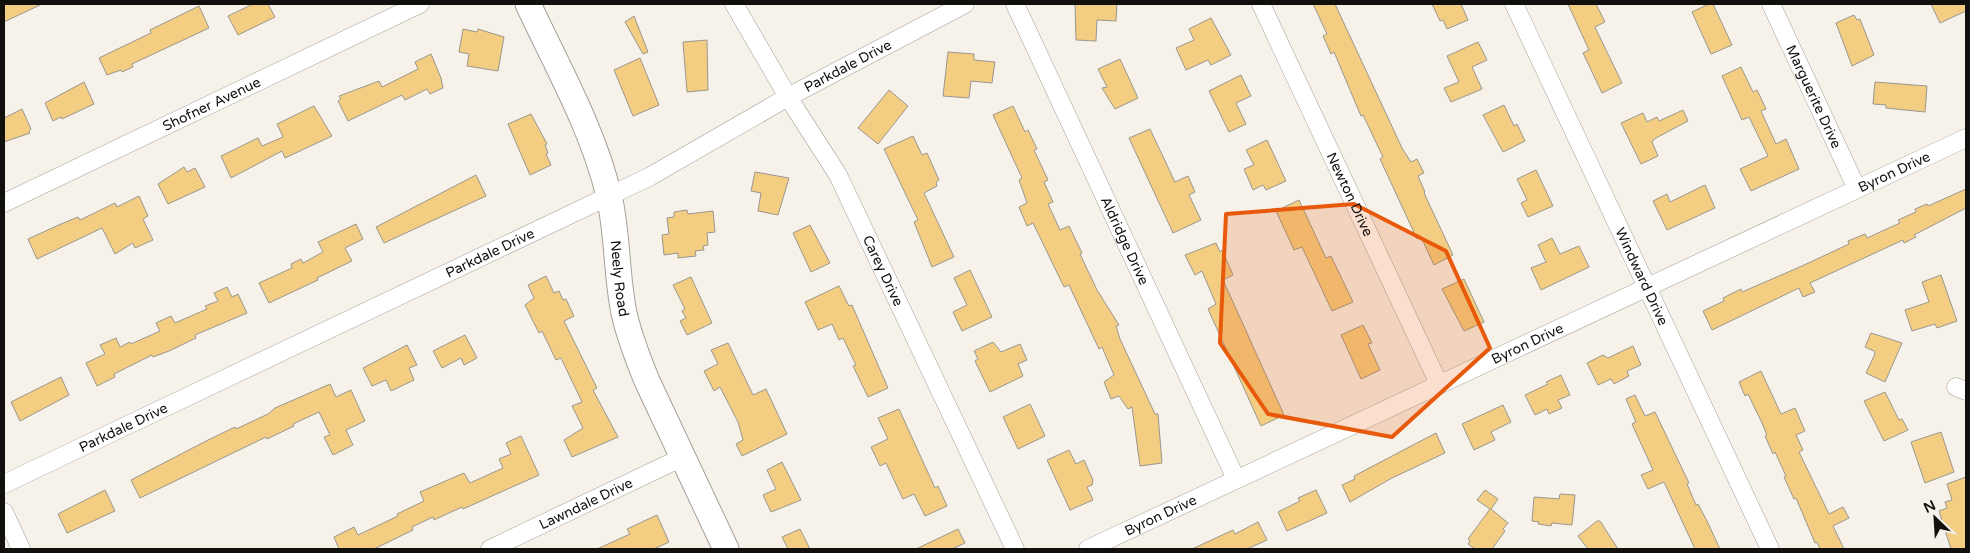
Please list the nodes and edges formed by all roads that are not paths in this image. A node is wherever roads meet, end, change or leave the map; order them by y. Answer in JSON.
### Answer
{"nodes":[{"id":1,"x":420,"y":4,"type":"edge"},
{"id":2,"x":528,"y":4,"type":"edge"},
{"id":3,"x":734,"y":4,"type":"edge"},
{"id":4,"x":965,"y":4,"type":"edge"},
{"id":5,"x":1015,"y":4,"type":"edge"},
{"id":6,"x":1261,"y":4,"type":"edge"},
{"id":7,"x":1514,"y":4,"type":"edge"},
{"id":8,"x":1771,"y":4,"type":"edge"},
{"id":9,"x":788,"y":97,"type":"junction"},
{"id":10,"x":1966,"y":138,"type":"edge"},
{"id":11,"x":1857,"y":189,"type":"junction"},
{"id":12,"x":609,"y":196,"type":"junction"},
{"id":13,"x":4,"y":203,"type":"edge"},
{"id":14,"x":1647,"y":288,"type":"junction"},
{"id":15,"x":1439,"y":384,"type":"junction"},
{"id":16,"x":683,"y":457,"type":"junction"},
{"id":17,"x":1236,"y":479,"type":"junction"},
{"id":18,"x":4,"y":484,"type":"edge"},
{"id":19,"x":4,"y":512,"type":"edge"},
{"id":20,"x":21,"y":549,"type":"edge"},
{"id":21,"x":490,"y":549,"type":"edge"},
{"id":22,"x":726,"y":549,"type":"edge"},
{"id":23,"x":1015,"y":549,"type":"edge"},
{"id":24,"x":1088,"y":549,"type":"edge"},
{"id":25,"x":1770,"y":549,"type":"edge"}],
"edges":[{"from":1,"to":13,"type":"street","name":"Shofner Avenue"},
{"from":2,"to":12,"type":"street","name":"Neely Road"},
{"from":3,"to":9,"type":"street","name":"Carey Drive"},
{"from":4,"to":9,"type":"street","name":"Parkdale Drive"},
{"from":5,"to":17,"type":"street","name":"Aldridge Drive"},
{"from":6,"to":15,"type":"street","name":"Newton Drive"},
{"from":7,"to":14,"type":"street","name":"Windward Drive"},
{"from":8,"to":11,"type":"street","name":"Marguerite Drive"},
{"from":9,"to":12,"type":"street","name":"Parkdale Drive"},
{"from":9,"to":23,"type":"street","name":"Carey Drive"},
{"from":10,"to":11,"type":"street","name":"Byron Drive"},
{"from":11,"to":14,"type":"street","name":"Byron Drive"},
{"from":12,"to":16,"type":"street","name":"Neely Road"},
{"from":12,"to":18,"type":"street","name":"Parkdale Drive"},
{"from":14,"to":15,"type":"street","name":"Byron Drive"},
{"from":14,"to":25,"type":"street","name":"Windward Drive"},
{"from":15,"to":17,"type":"street","name":"Byron Drive"},
{"from":16,"to":21,"type":"street","name":"Lawndale Drive"},
{"from":16,"to":22,"type":"street","name":"Neely Road"},
{"from":17,"to":24,"type":"street","name":"Byron Drive"},
{"from":19,"to":20,"type":"street"}]}
